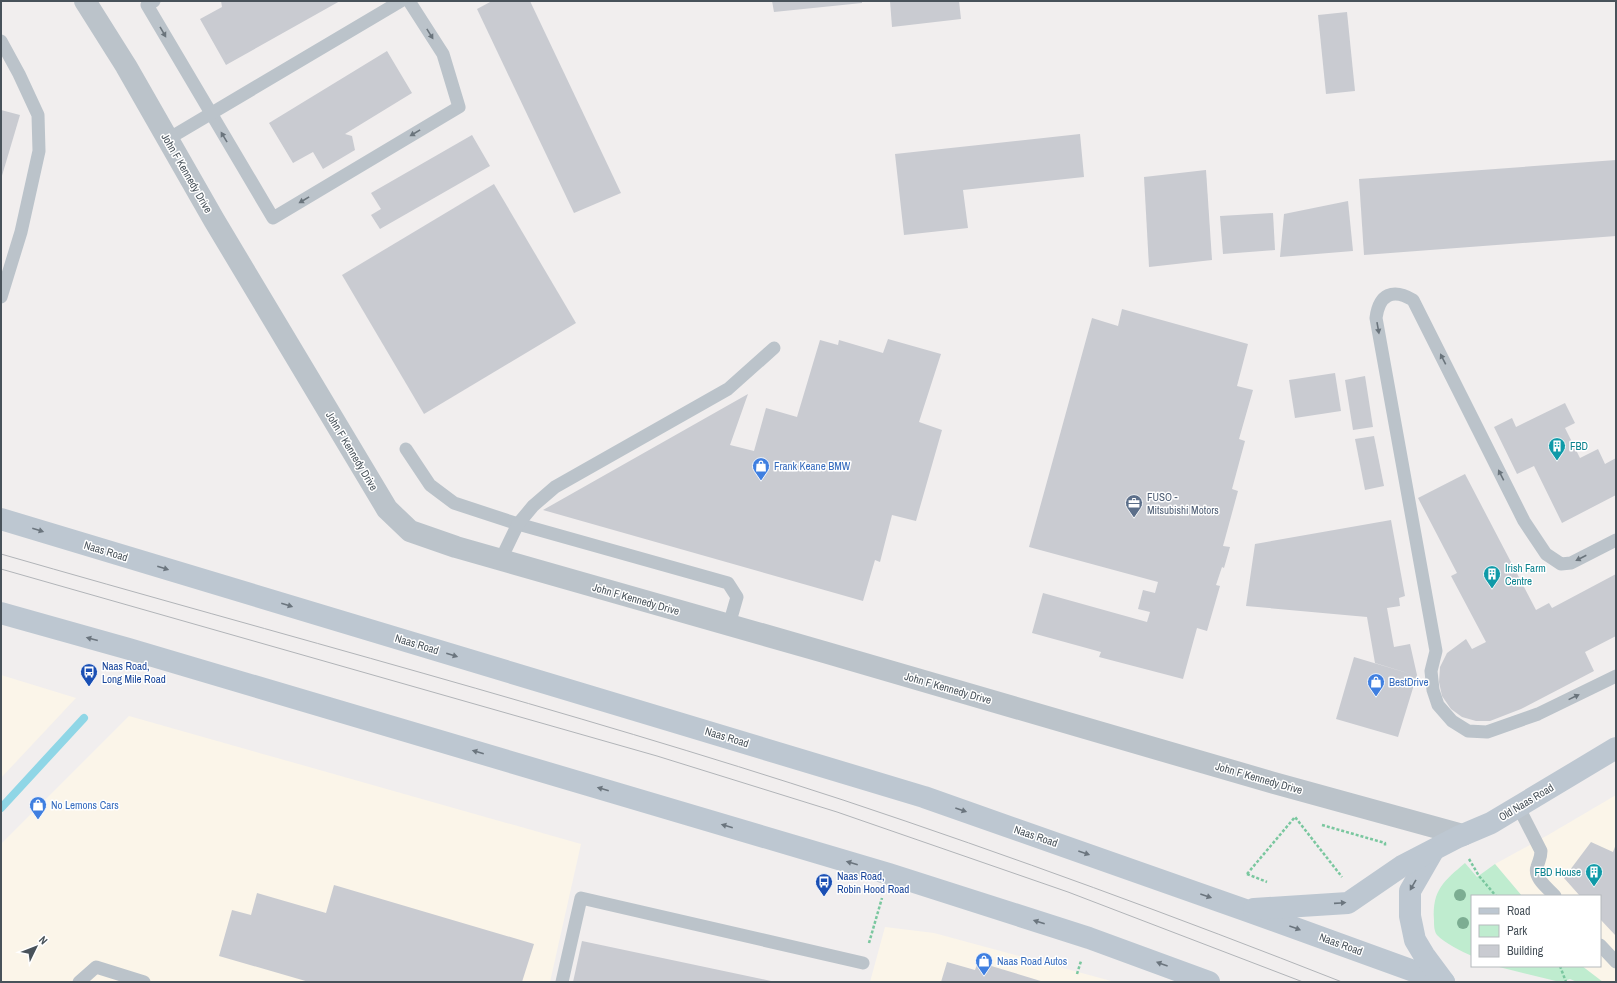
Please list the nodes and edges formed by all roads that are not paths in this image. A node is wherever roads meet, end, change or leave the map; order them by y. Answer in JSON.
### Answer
{"nodes":[{"id":1,"x":85,"y":1,"type":"edge"},
{"id":2,"x":154,"y":1,"type":"edge"},
{"id":3,"x":401,"y":1,"type":"edge"},
{"id":4,"x":409,"y":1,"type":"edge"},
{"id":5,"x":1,"y":41,"type":"edge"},
{"id":6,"x":211,"y":114,"type":"junction"},
{"id":7,"x":168,"y":139,"type":"junction"},
{"id":8,"x":1,"y":296,"type":"edge"},
{"id":9,"x":774,"y":348,"type":"dead end"},
{"id":10,"x":406,"y":449,"type":"dead end"},
{"id":11,"x":1,"y":519,"type":"edge"},
{"id":12,"x":518,"y":524,"type":"junction"},
{"id":13,"x":1616,"y":540,"type":"edge"},
{"id":14,"x":501,"y":559,"type":"junction"},
{"id":15,"x":1,"y":613,"type":"edge"},
{"id":16,"x":729,"y":625,"type":"junction"},
{"id":17,"x":1616,"y":676,"type":"edge"},
{"id":18,"x":1616,"y":748,"type":"edge"},
{"id":19,"x":1518,"y":806,"type":"junction"},
{"id":20,"x":1460,"y":836,"type":"junction"},
{"id":21,"x":1433,"y":851,"type":"junction"},
{"id":22,"x":1554,"y":895,"type":"edge"},
{"id":23,"x":1245,"y":910,"type":"junction"},
{"id":24,"x":1601,"y":945,"type":"edge"},
{"id":25,"x":1616,"y":962,"type":"edge"},
{"id":26,"x":863,"y":963,"type":"road end"},
{"id":27,"x":79,"y":982,"type":"edge"},
{"id":28,"x":144,"y":982,"type":"edge"},
{"id":29,"x":562,"y":982,"type":"edge"},
{"id":30,"x":1208,"y":982,"type":"edge"},
{"id":31,"x":1444,"y":982,"type":"edge"}],
"edges":[{"from":1,"to":7,"type":"street","name":"John F Kennedy Drive"},
{"from":2,"to":6,"type":"lane","one_way":true},
{"from":3,"to":6,"type":"lane"},
{"from":4,"to":6,"type":"lane","one_way":true},
{"from":5,"to":8,"type":"lane"},
{"from":6,"to":7,"type":"lane"},
{"from":7,"to":14,"type":"street","name":"John F Kennedy Drive"},
{"from":9,"to":12,"type":"lane"},
{"from":10,"to":12,"type":"lane"},
{"from":11,"to":23,"type":"main road","name":"Naas Road","one_way":true},
{"from":12,"to":14,"type":"lane"},
{"from":12,"to":16,"type":"lane"},
{"from":13,"to":17,"type":"lane","one_way":true},
{"from":14,"to":16,"type":"street","name":"John F Kennedy Drive"},
{"from":30,"to":15,"type":"main road","one_way":true},
{"from":16,"to":20,"type":"street","name":"John F Kennedy Drive"},
{"from":18,"to":19,"type":"main road","name":"Old Naas Road"},
{"from":19,"to":20,"type":"main road","name":"Old Naas Road"},
{"from":19,"to":22,"type":"lane"},
{"from":20,"to":21,"type":"main road","name":"Old Naas Road"},
{"from":23,"to":21,"type":"main road","name":"Old Naas Road","one_way":true},
{"from":21,"to":31,"type":"main road","one_way":true},
{"from":23,"to":31,"type":"main road","name":"Naas Road","one_way":true},
{"from":24,"to":25,"type":"lane"},
{"from":26,"to":29,"type":"lane"},
{"from":27,"to":28,"type":"lane"}]}
